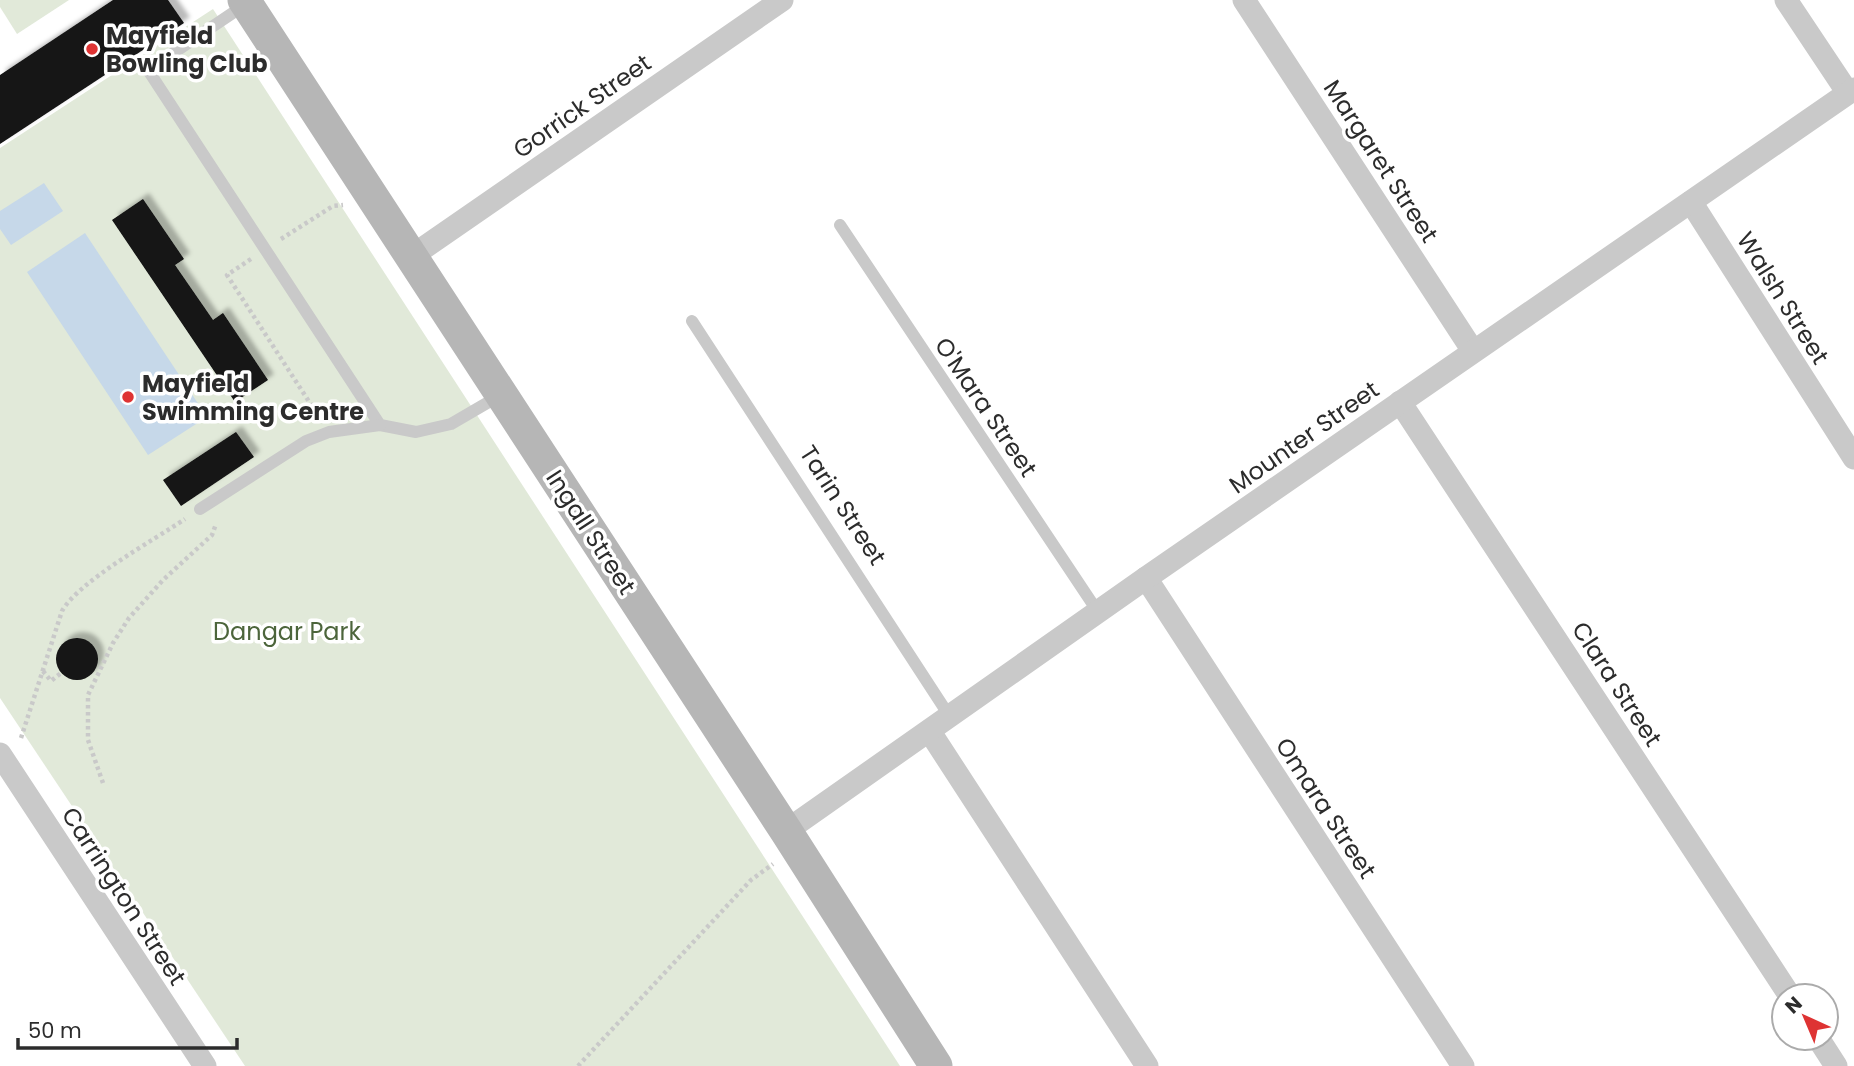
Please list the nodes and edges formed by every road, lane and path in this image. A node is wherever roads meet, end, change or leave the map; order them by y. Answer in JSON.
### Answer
{"nodes":[{"id":1,"x":782,"y":0,"type":"edge"},
{"id":2,"x":1244,"y":0,"type":"edge"},
{"id":3,"x":1786,"y":0,"type":"edge"},
{"id":4,"x":245,"y":2,"type":"edge"},
{"id":5,"x":1851,"y":91,"type":"edge"},
{"id":6,"x":1691,"y":202,"type":"junction"},
{"id":7,"x":840,"y":225,"type":"dead end"},
{"id":8,"x":412,"y":256,"type":"junction"},
{"id":9,"x":692,"y":321,"type":"dead end"},
{"id":10,"x":1473,"y":351,"type":"junction"},
{"id":11,"x":502,"y":395,"type":"junction"},
{"id":12,"x":1401,"y":402,"type":"junction"},
{"id":13,"x":380,"y":425,"type":"junction"},
{"id":14,"x":1854,"y":458,"type":"edge"},
{"id":15,"x":200,"y":509,"type":"joint"},
{"id":16,"x":190,"y":555,"type":"dead end"},
{"id":17,"x":1146,"y":578,"type":"junction"},
{"id":18,"x":1098,"y":612,"type":"junction"},
{"id":19,"x":42,"y":670,"type":"junction"},
{"id":20,"x":61,"y":673,"type":"dead end"},
{"id":21,"x":950,"y":717,"type":"junction"},
{"id":22,"x":930,"y":732,"type":"junction"},
{"id":23,"x":21,"y":738,"type":"dead end"},
{"id":24,"x":0,"y":754,"type":"edge"},
{"id":25,"x":103,"y":783,"type":"dead end"},
{"id":26,"x":786,"y":831,"type":"junction"},
{"id":27,"x":773,"y":863,"type":"dead end"},
{"id":28,"x":1781,"y":982,"type":"edge"},
{"id":29,"x":205,"y":1066,"type":"edge"},
{"id":30,"x":578,"y":1066,"type":"edge"},
{"id":31,"x":936,"y":1066,"type":"edge"},
{"id":32,"x":1147,"y":1066,"type":"edge"},
{"id":33,"x":1463,"y":1066,"type":"edge"}],
"edges":[{"from":1,"to":8,"type":"street","name":"Gorrick Street"},
{"from":2,"to":10,"type":"street","name":"Margaret Street"},
{"from":3,"to":5,"type":"street"},
{"from":4,"to":8,"type":"main road","name":"Ingall Street"},
{"from":4,"to":13,"type":"lane"},
{"from":5,"to":6,"type":"street","name":"Mounter Street"},
{"from":6,"to":10,"type":"street","name":"Mounter Street"},
{"from":6,"to":14,"type":"street","name":"Walsh Street"},
{"from":7,"to":18,"type":"lane","name":"O'Mara Street"},
{"from":8,"to":11,"type":"main road","name":"Ingall Street"},
{"from":9,"to":21,"type":"lane","name":"Tarin Street"},
{"from":10,"to":12,"type":"street","name":"Mounter Street"},
{"from":11,"to":13,"type":"lane"},
{"from":11,"to":26,"type":"main road","name":"Ingall Street"},
{"from":12,"to":17,"type":"street","name":"Mounter Street"},
{"from":12,"to":28,"type":"street","name":"Clara Street"},
{"from":13,"to":15,"type":"lane"},
{"from":15,"to":19,"type":"path"},
{"from":16,"to":25,"type":"path"},
{"from":17,"to":18,"type":"street","name":"Mounter Street"},
{"from":17,"to":33,"type":"street","name":"Omara Street"},
{"from":18,"to":21,"type":"street","name":"Mounter Street"},
{"from":19,"to":20,"type":"path"},
{"from":19,"to":23,"type":"path"},
{"from":21,"to":22,"type":"street","name":"Mounter Street"},
{"from":22,"to":26,"type":"street","name":"Mounter Street"},
{"from":22,"to":32,"type":"street"},
{"from":24,"to":29,"type":"street","name":"Carrington Street"},
{"from":26,"to":31,"type":"main road","name":"Ingall Street"},
{"from":27,"to":30,"type":"path"}]}
